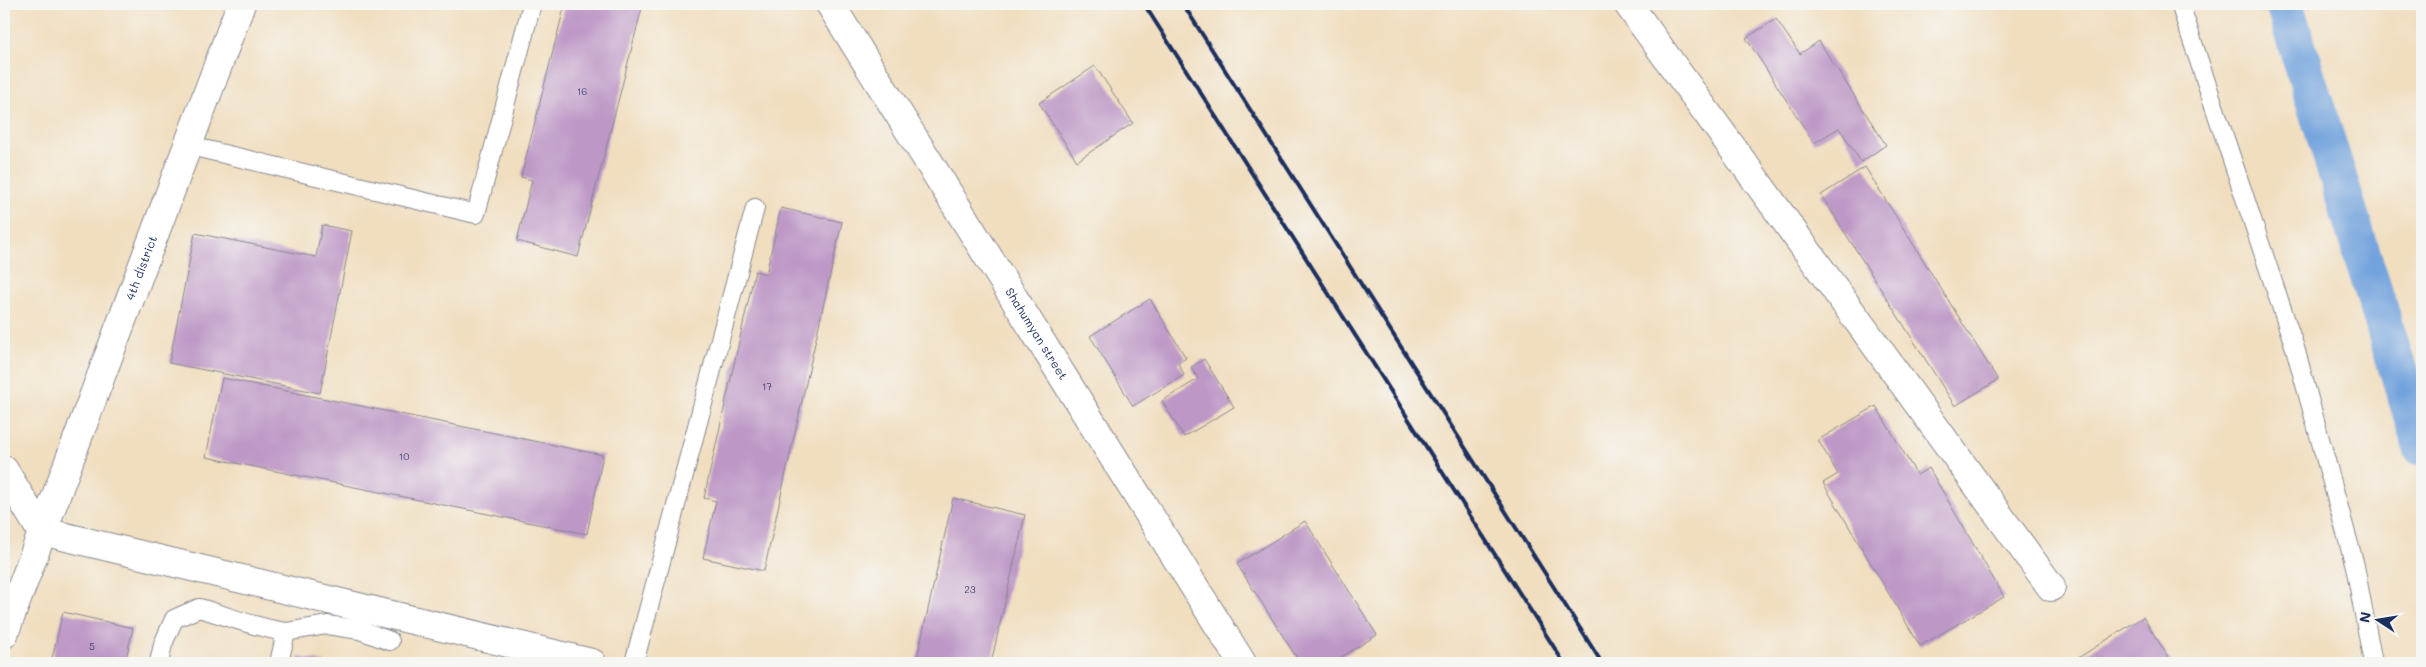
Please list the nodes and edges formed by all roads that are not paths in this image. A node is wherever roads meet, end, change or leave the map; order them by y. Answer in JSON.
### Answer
{"nodes":[{"id":1,"x":241,"y":4,"type":"edge"},
{"id":2,"x":532,"y":4,"type":"edge"},
{"id":3,"x":830,"y":4,"type":"edge"},
{"id":4,"x":1628,"y":4,"type":"edge"},
{"id":5,"x":2180,"y":4,"type":"edge"},
{"id":6,"x":186,"y":146,"type":"junction"},
{"id":7,"x":755,"y":208,"type":"dead end"},
{"id":8,"x":4,"y":470,"type":"edge"},
{"id":9,"x":41,"y":531,"type":"junction"},
{"id":10,"x":2051,"y":587,"type":"dead end"},
{"id":11,"x":286,"y":632,"type":"junction"},
{"id":12,"x":4,"y":634,"type":"edge"},
{"id":13,"x":390,"y":641,"type":"dead end"},
{"id":14,"x":521,"y":655,"type":"edge"},
{"id":15,"x":159,"y":663,"type":"edge"},
{"id":16,"x":279,"y":663,"type":"edge"},
{"id":17,"x":592,"y":663,"type":"edge"},
{"id":18,"x":634,"y":663,"type":"edge"},
{"id":19,"x":1242,"y":663,"type":"edge"},
{"id":20,"x":2373,"y":663,"type":"edge"}],
"edges":[{"from":1,"to":6,"type":"street","name":"4th district"},
{"from":2,"to":6,"type":"lane"},
{"from":3,"to":19,"type":"street","name":"Shahumyan street"},
{"from":4,"to":10,"type":"street"},
{"from":5,"to":20,"type":"lane"},
{"from":6,"to":9,"type":"street","name":"4th district"},
{"from":7,"to":18,"type":"lane"},
{"from":8,"to":9,"type":"street"},
{"from":9,"to":12,"type":"street","name":"4th district"},
{"from":9,"to":14,"type":"street"},
{"from":11,"to":13,"type":"lane"},
{"from":11,"to":15,"type":"lane"},
{"from":11,"to":16,"type":"lane"},
{"from":14,"to":17,"type":"street"}]}
